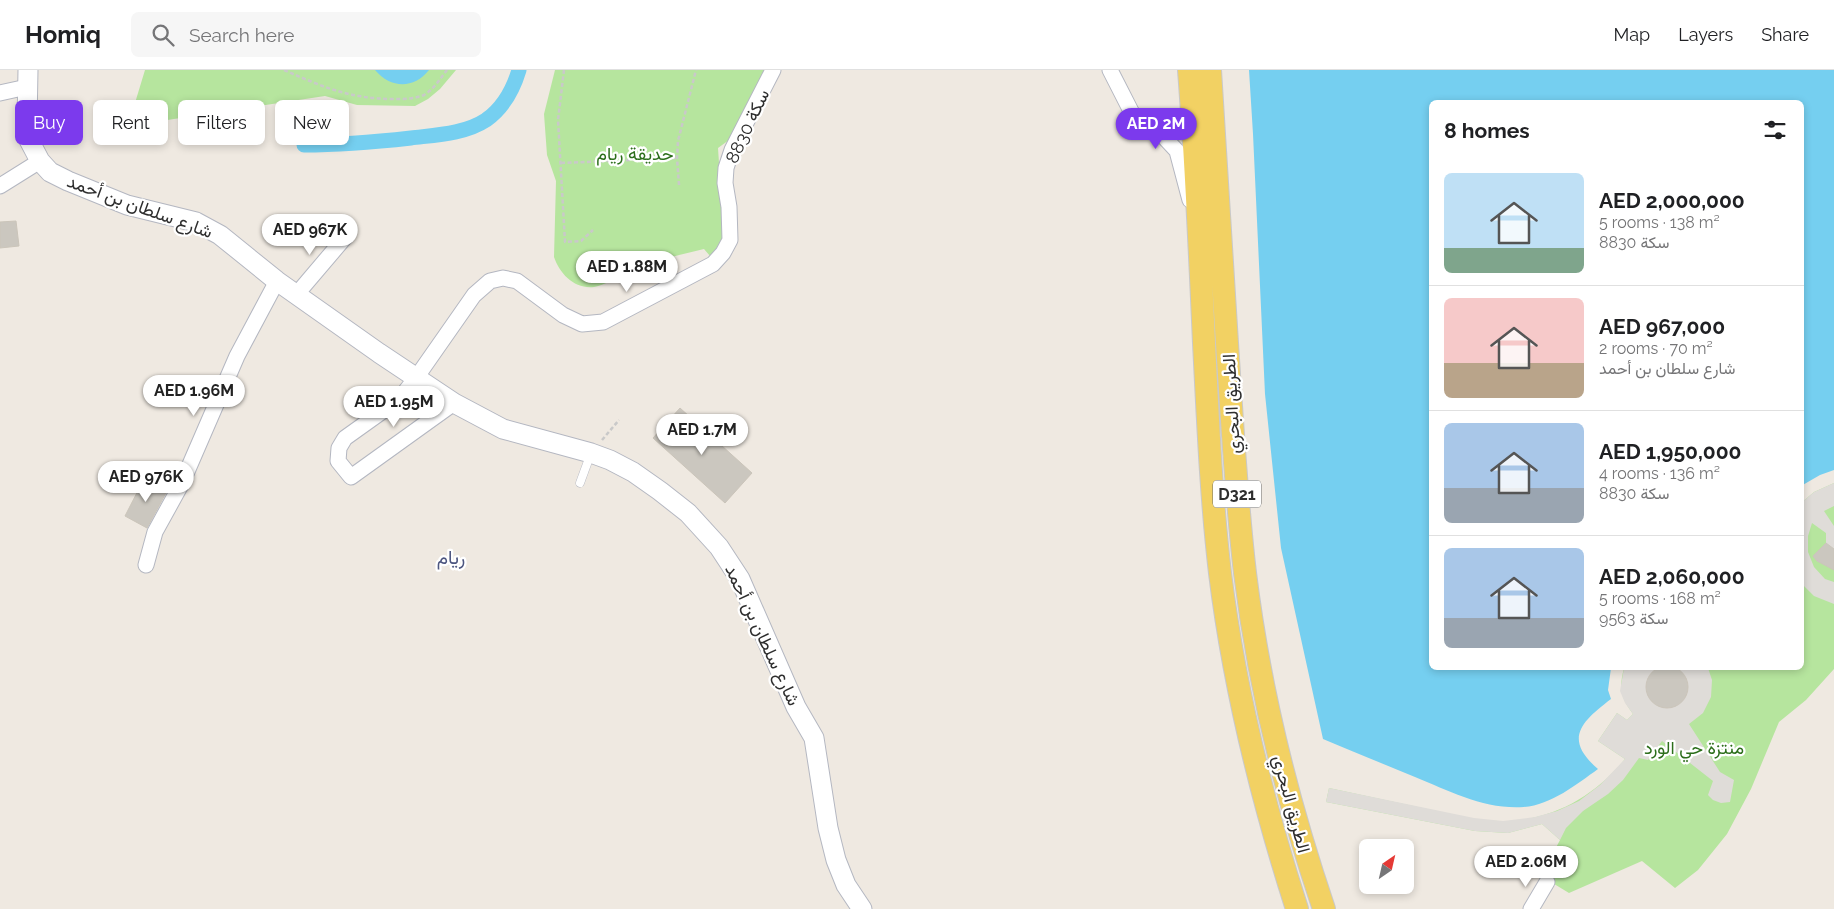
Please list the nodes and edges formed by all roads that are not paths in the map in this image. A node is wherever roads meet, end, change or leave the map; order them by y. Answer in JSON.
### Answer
{"nodes":[{"id":1,"x":773,"y":70,"type":"edge"},
{"id":2,"x":1110,"y":70,"type":"edge"},
{"id":3,"x":1190,"y":70,"type":"edge"},
{"id":4,"x":1210,"y":70,"type":"edge"},
{"id":5,"x":27,"y":79,"type":"edge"},
{"id":6,"x":0,"y":93,"type":"edge"},
{"id":7,"x":40,"y":161,"type":"junction"},
{"id":8,"x":0,"y":186,"type":"edge"},
{"id":9,"x":347,"y":235,"type":"dead end"},
{"id":10,"x":1200,"y":238,"type":"junction"},
{"id":11,"x":276,"y":281,"type":"junction"},
{"id":12,"x":296,"y":296,"type":"junction"},
{"id":13,"x":416,"y":378,"type":"junction"},
{"id":14,"x":454,"y":403,"type":"junction"},
{"id":15,"x":591,"y":453,"type":"junction"},
{"id":16,"x":580,"y":483,"type":"dead end"},
{"id":17,"x":146,"y":565,"type":"dead end"},
{"id":18,"x":1547,"y":882,"type":"dead end"},
{"id":19,"x":862,"y":909,"type":"edge"},
{"id":20,"x":1297,"y":909,"type":"edge"},
{"id":21,"x":1324,"y":909,"type":"edge"},
{"id":22,"x":1531,"y":909,"type":"edge"}],
"edges":[{"from":1,"to":13,"type":"street","name":"سكة 8830"},
{"from":2,"to":10,"type":"street"},
{"from":3,"to":10,"type":"main road","name":"الطريق البحري","number":"D321"},
{"from":4,"to":21,"type":"main road","name":"الطريق البحري","number":"D321"},
{"from":5,"to":6,"type":"street"},
{"from":5,"to":7,"type":"street","name":"شارع سلطان بن أحمد"},
{"from":7,"to":8,"type":"street"},
{"from":7,"to":11,"type":"street","name":"شارع سلطان بن أحمد"},
{"from":9,"to":12,"type":"street"},
{"from":10,"to":20,"type":"main road","name":"الطريق البحري","number":"D321"},
{"from":11,"to":12,"type":"street","name":"شارع سلطان بن أحمد"},
{"from":11,"to":17,"type":"street"},
{"from":12,"to":13,"type":"street","name":"شارع سلطان بن أحمد"},
{"from":13,"to":14,"type":"street","name":"شارع سلطان بن أحمد"},
{"from":13,"to":14,"type":"street","name":"سكة 8830"},
{"from":14,"to":15,"type":"street","name":"شارع سلطان بن أحمد"},
{"from":15,"to":16,"type":"lane"},
{"from":15,"to":19,"type":"street","name":"شارع سلطان بن أحمد"},
{"from":18,"to":22,"type":"street"}]}
